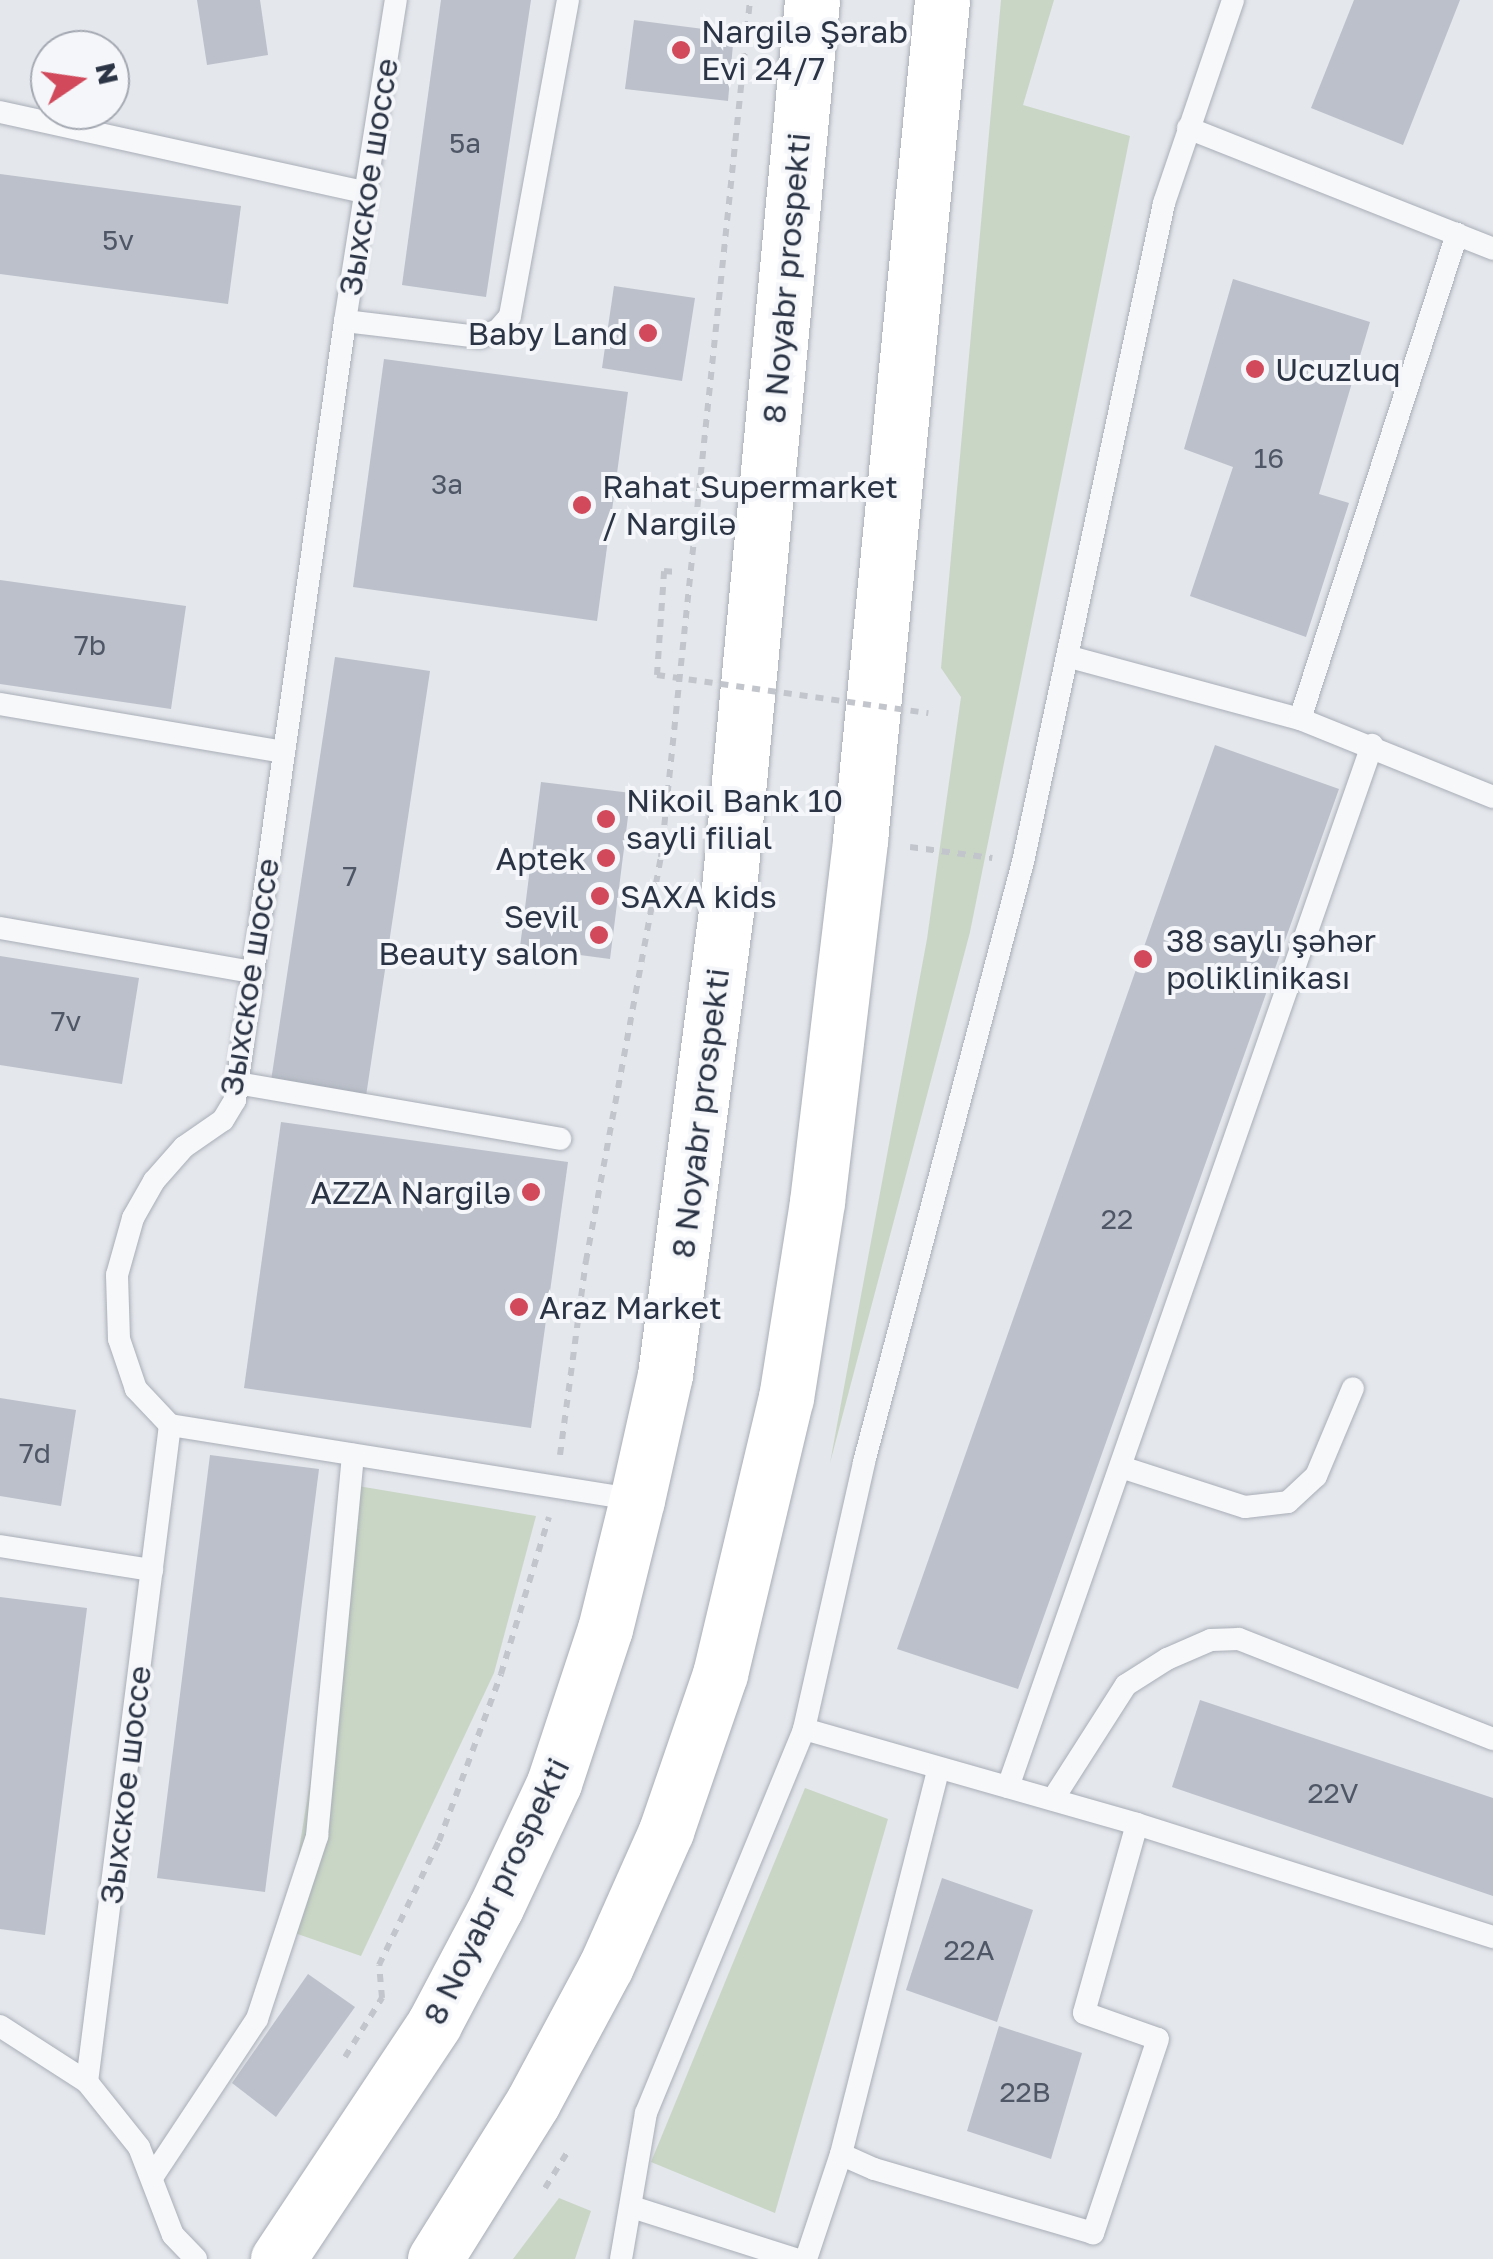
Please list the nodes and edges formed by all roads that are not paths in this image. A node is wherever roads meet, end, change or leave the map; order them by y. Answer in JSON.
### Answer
{"nodes":[{"id":1,"x":396,"y":0,"type":"edge"},
{"id":2,"x":568,"y":0,"type":"edge"},
{"id":3,"x":812,"y":0,"type":"edge"},
{"id":4,"x":942,"y":0,"type":"edge"},
{"id":5,"x":1234,"y":0,"type":"edge"},
{"id":6,"x":0,"y":112,"type":"edge"},
{"id":7,"x":1188,"y":128,"type":"junction"},
{"id":8,"x":365,"y":192,"type":"junction"},
{"id":9,"x":1457,"y":234,"type":"junction"},
{"id":10,"x":1493,"y":249,"type":"edge"},
{"id":11,"x":345,"y":321,"type":"junction"},
{"id":12,"x":1070,"y":657,"type":"junction"},
{"id":13,"x":0,"y":704,"type":"edge"},
{"id":14,"x":1300,"y":719,"type":"junction"},
{"id":15,"x":1372,"y":744,"type":"junction"},
{"id":16,"x":284,"y":752,"type":"junction"},
{"id":17,"x":1493,"y":797,"type":"edge"},
{"id":18,"x":0,"y":928,"type":"edge"},
{"id":19,"x":253,"y":972,"type":"junction"},
{"id":20,"x":237,"y":1083,"type":"junction"},
{"id":21,"x":560,"y":1139,"type":"dead end"},
{"id":22,"x":1354,"y":1388,"type":"dead end"},
{"id":23,"x":170,"y":1425,"type":"junction"},
{"id":24,"x":353,"y":1454,"type":"junction"},
{"id":25,"x":1121,"y":1467,"type":"junction"},
{"id":26,"x":637,"y":1500,"type":"junction"},
{"id":27,"x":0,"y":1546,"type":"edge"},
{"id":28,"x":152,"y":1570,"type":"junction"},
{"id":29,"x":804,"y":1729,"type":"junction"},
{"id":30,"x":1493,"y":1739,"type":"edge"},
{"id":31,"x":938,"y":1770,"type":"junction"},
{"id":32,"x":1008,"y":1787,"type":"junction"},
{"id":33,"x":1053,"y":1799,"type":"junction"},
{"id":34,"x":1136,"y":1824,"type":"junction"},
{"id":35,"x":1493,"y":1937,"type":"edge"},
{"id":36,"x":0,"y":2026,"type":"edge"},
{"id":37,"x":87,"y":2082,"type":"junction"},
{"id":38,"x":841,"y":2154,"type":"junction"},
{"id":39,"x":153,"y":2176,"type":"junction"},
{"id":40,"x":632,"y":2207,"type":"junction"},
{"id":41,"x":196,"y":2259,"type":"edge"},
{"id":42,"x":278,"y":2259,"type":"edge"},
{"id":43,"x":435,"y":2259,"type":"edge"},
{"id":44,"x":621,"y":2259,"type":"edge"},
{"id":45,"x":795,"y":2259,"type":"edge"},
{"id":46,"x":806,"y":2259,"type":"edge"}],
"edges":[{"from":1,"to":8,"type":"lane","name":"Зыхское шоссе"},
{"from":2,"to":11,"type":"lane"},
{"from":3,"to":26,"type":"highway","name":"8 Noyabr prospekti"},
{"from":4,"to":43,"type":"highway"},
{"from":5,"to":7,"type":"lane"},
{"from":6,"to":8,"type":"lane"},
{"from":7,"to":9,"type":"lane"},
{"from":7,"to":12,"type":"lane"},
{"from":8,"to":11,"type":"lane","name":"Зыхское шоссе"},
{"from":9,"to":10,"type":"lane"},
{"from":9,"to":14,"type":"lane"},
{"from":11,"to":16,"type":"lane","name":"Зыхское шоссе"},
{"from":12,"to":14,"type":"lane"},
{"from":12,"to":29,"type":"lane"},
{"from":13,"to":16,"type":"lane"},
{"from":14,"to":15,"type":"lane"},
{"from":15,"to":17,"type":"lane"},
{"from":15,"to":25,"type":"lane"},
{"from":16,"to":19,"type":"lane","name":"Зыхское шоссе"},
{"from":18,"to":19,"type":"lane"},
{"from":19,"to":20,"type":"lane","name":"Зыхское шоссе"},
{"from":20,"to":21,"type":"lane"},
{"from":20,"to":23,"type":"lane","name":"Зыхское шоссе"},
{"from":22,"to":25,"type":"lane"},
{"from":23,"to":24,"type":"lane"},
{"from":23,"to":28,"type":"lane","name":"Зыхское шоссе"},
{"from":24,"to":26,"type":"lane"},
{"from":24,"to":39,"type":"lane"},
{"from":25,"to":32,"type":"lane"},
{"from":26,"to":42,"type":"highway","name":"8 Noyabr prospekti"},
{"from":27,"to":28,"type":"lane"},
{"from":28,"to":37,"type":"lane","name":"Зыхское шоссе"},
{"from":29,"to":31,"type":"lane"},
{"from":29,"to":40,"type":"lane"},
{"from":30,"to":33,"type":"lane"},
{"from":31,"to":32,"type":"lane"},
{"from":31,"to":38,"type":"lane"},
{"from":32,"to":33,"type":"lane"},
{"from":33,"to":34,"type":"lane"},
{"from":34,"to":35,"type":"lane"},
{"from":34,"to":38,"type":"lane"},
{"from":36,"to":37,"type":"lane"},
{"from":37,"to":39,"type":"lane"},
{"from":38,"to":46,"type":"lane"},
{"from":39,"to":41,"type":"lane"},
{"from":40,"to":44,"type":"lane"},
{"from":40,"to":45,"type":"lane"}]}
